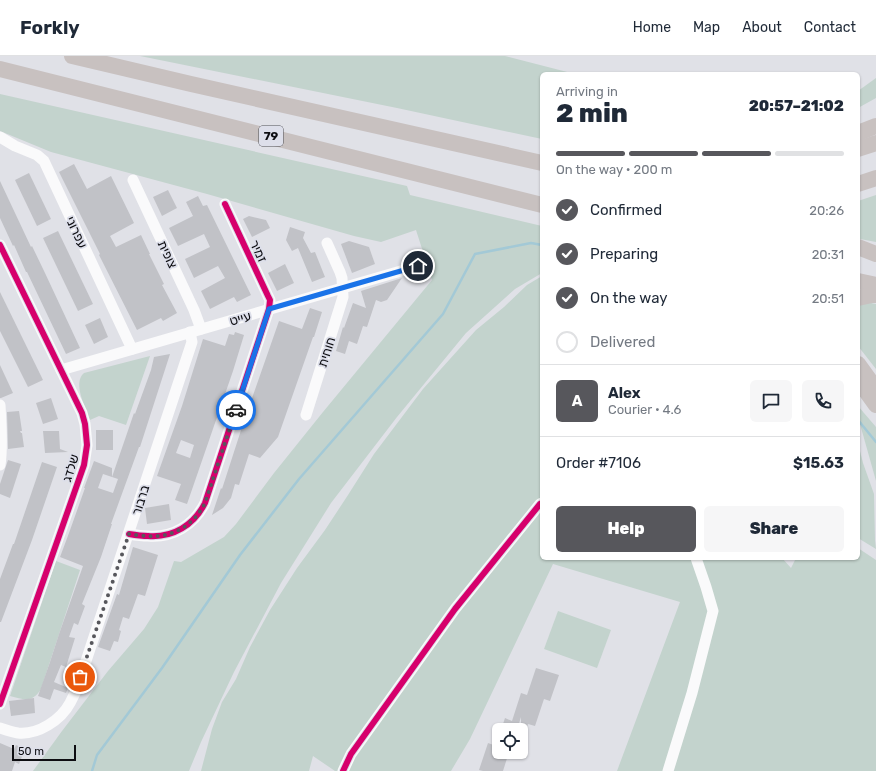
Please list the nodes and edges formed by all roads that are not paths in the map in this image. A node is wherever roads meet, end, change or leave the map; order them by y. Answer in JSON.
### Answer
{"nodes":[{"id":1,"x":72,"y":56,"type":"edge"},
{"id":2,"x":0,"y":69,"type":"edge"},
{"id":3,"x":876,"y":126,"type":"edge"},
{"id":4,"x":860,"y":132,"type":"edge"},
{"id":5,"x":0,"y":137,"type":"edge"},
{"id":6,"x":876,"y":143,"type":"edge"},
{"id":7,"x":860,"y":148,"type":"edge"},
{"id":8,"x":540,"y":163,"type":"edge"},
{"id":9,"x":876,"y":178,"type":"edge"},
{"id":10,"x":133,"y":180,"type":"dead end"},
{"id":11,"x":860,"y":183,"type":"edge"},
{"id":12,"x":876,"y":185,"type":"edge"},
{"id":13,"x":860,"y":189,"type":"edge"},
{"id":14,"x":225,"y":204,"type":"dead end"},
{"id":15,"x":540,"y":204,"type":"edge"},
{"id":16,"x":327,"y":243,"type":"dead end"},
{"id":17,"x":0,"y":245,"type":"edge"},
{"id":18,"x":860,"y":248,"type":"edge"},
{"id":19,"x":860,"y":251,"type":"edge"},
{"id":20,"x":876,"y":255,"type":"edge"},
{"id":21,"x":418,"y":266,"type":"dead end"},
{"id":22,"x":860,"y":281,"type":"edge"},
{"id":23,"x":876,"y":285,"type":"edge"},
{"id":24,"x":343,"y":288,"type":"junction"},
{"id":25,"x":876,"y":295,"type":"edge"},
{"id":26,"x":860,"y":298,"type":"edge"},
{"id":27,"x":269,"y":309,"type":"junction"},
{"id":28,"x":196,"y":331,"type":"junction"},
{"id":29,"x":132,"y":349,"type":"junction"},
{"id":30,"x":860,"y":367,"type":"edge"},
{"id":31,"x":61,"y":370,"type":"junction"},
{"id":32,"x":860,"y":383,"type":"edge"},
{"id":33,"x":876,"y":389,"type":"edge"},
{"id":34,"x":0,"y":405,"type":"edge"},
{"id":35,"x":876,"y":405,"type":"edge"},
{"id":36,"x":306,"y":415,"type":"dead end"},
{"id":37,"x":0,"y":465,"type":"edge"},
{"id":38,"x":540,"y":504,"type":"edge"},
{"id":39,"x":129,"y":534,"type":"junction"},
{"id":40,"x":697,"y":560,"type":"edge"},
{"id":41,"x":0,"y":704,"type":"edge"},
{"id":42,"x":0,"y":728,"type":"edge"},
{"id":43,"x":343,"y":771,"type":"edge"},
{"id":44,"x":668,"y":771,"type":"edge"}],
"edges":[{"from":1,"to":8,"type":"highway"},
{"from":2,"to":15,"type":"highway","number":"79"},
{"from":3,"to":4,"type":"highway"},
{"from":5,"to":29,"type":"street","name":"עפרוני"},
{"from":6,"to":7,"type":"highway"},
{"from":9,"to":11,"type":"highway"},
{"from":10,"to":28,"type":"street","name":"צופית"},
{"from":12,"to":13,"type":"highway"},
{"from":14,"to":27,"type":"street","name":"זמיר"},
{"from":16,"to":24,"type":"street"},
{"from":17,"to":31,"type":"street","name":"שלדג"},
{"from":18,"to":20,"type":"highway"},
{"from":19,"to":20,"type":"highway"},
{"from":21,"to":24,"type":"street","name":"עייט"},
{"from":22,"to":23,"type":"highway"},
{"from":24,"to":27,"type":"street","name":"עייט"},
{"from":24,"to":36,"type":"street","name":"חוחית"},
{"from":25,"to":26,"type":"highway"},
{"from":27,"to":28,"type":"street","name":"עייט"},
{"from":27,"to":39,"type":"street"},
{"from":28,"to":29,"type":"street","name":"עייט"},
{"from":28,"to":39,"type":"street","name":"ברבור"},
{"from":29,"to":31,"type":"street","name":"עייט"},
{"from":30,"to":33,"type":"highway"},
{"from":31,"to":41,"type":"street","name":"שלדג"},
{"from":32,"to":35,"type":"highway"},
{"from":34,"to":37,"type":"street"},
{"from":38,"to":43,"type":"street"},
{"from":39,"to":42,"type":"street","name":"ברבור"},
{"from":40,"to":44,"type":"street"}]}
